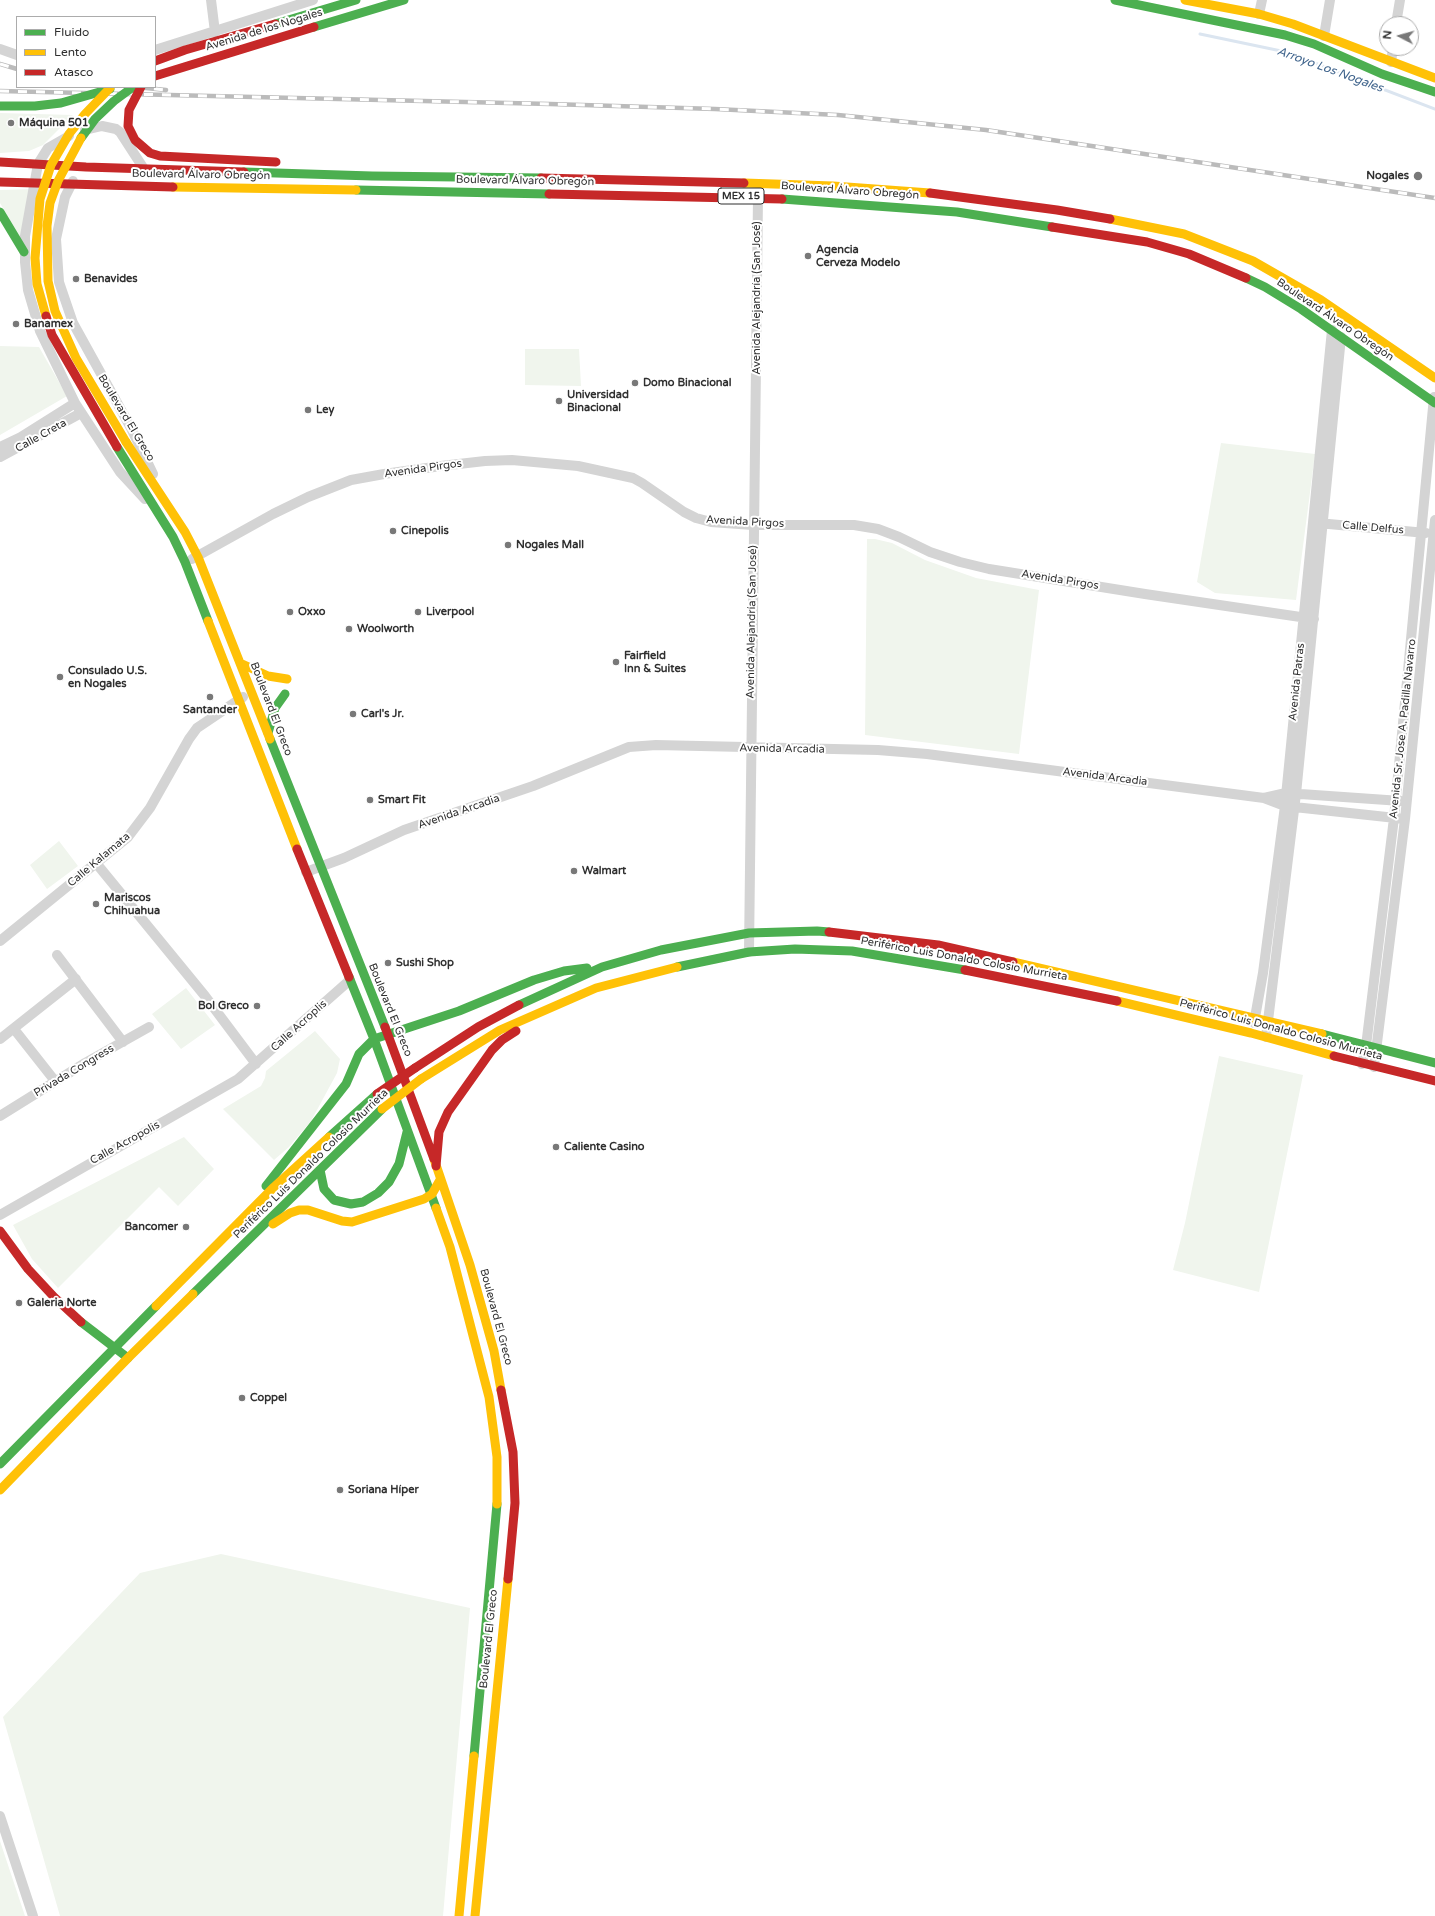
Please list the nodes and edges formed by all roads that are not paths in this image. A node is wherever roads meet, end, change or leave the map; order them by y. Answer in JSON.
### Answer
{"nodes":[{"id":1,"x":211,"y":0,"type":"edge"},
{"id":2,"x":313,"y":0,"type":"edge"},
{"id":3,"x":356,"y":0,"type":"edge"},
{"id":4,"x":404,"y":0,"type":"edge"},
{"id":5,"x":1114,"y":0,"type":"edge"},
{"id":6,"x":1262,"y":0,"type":"edge"},
{"id":7,"x":1330,"y":0,"type":"edge"},
{"id":8,"x":1400,"y":0,"type":"edge"},
{"id":9,"x":1192,"y":1,"type":"edge"},
{"id":10,"x":1260,"y":14,"type":"junction"},
{"id":11,"x":1397,"y":16,"type":"edge"},
{"id":12,"x":215,"y":32,"type":"junction"},
{"id":13,"x":1324,"y":36,"type":"junction"},
{"id":14,"x":0,"y":49,"type":"edge"},
{"id":15,"x":156,"y":50,"type":"edge"},
{"id":16,"x":16,"y":55,"type":"edge"},
{"id":17,"x":1392,"y":56,"type":"edge"},
{"id":18,"x":156,"y":61,"type":"edge"},
{"id":19,"x":1391,"y":62,"type":"junction"},
{"id":20,"x":156,"y":76,"type":"edge"},
{"id":21,"x":1435,"y":78,"type":"edge"},
{"id":22,"x":111,"y":88,"type":"edge"},
{"id":23,"x":132,"y":88,"type":"edge"},
{"id":24,"x":140,"y":88,"type":"edge"},
{"id":25,"x":1435,"y":92,"type":"edge"},
{"id":26,"x":0,"y":106,"type":"edge"},
{"id":27,"x":0,"y":162,"type":"edge"},
{"id":28,"x":281,"y":163,"type":"dead end"},
{"id":29,"x":38,"y":164,"type":"junction"},
{"id":30,"x":340,"y":166,"type":"dead end"},
{"id":31,"x":80,"y":167,"type":"junction"},
{"id":32,"x":144,"y":169,"type":"junction"},
{"id":33,"x":372,"y":176,"type":"junction"},
{"id":34,"x":0,"y":182,"type":"edge"},
{"id":35,"x":33,"y":183,"type":"junction"},
{"id":36,"x":71,"y":184,"type":"junction"},
{"id":37,"x":758,"y":197,"type":"junction"},
{"id":38,"x":0,"y":212,"type":"edge"},
{"id":39,"x":24,"y":252,"type":"junction"},
{"id":40,"x":1332,"y":330,"type":"junction"},
{"id":41,"x":1341,"y":336,"type":"junction"},
{"id":42,"x":1435,"y":378,"type":"edge"},
{"id":43,"x":1434,"y":399,"type":"edge"},
{"id":44,"x":75,"y":403,"type":"junction"},
{"id":45,"x":81,"y":413,"type":"junction"},
{"id":46,"x":0,"y":447,"type":"edge"},
{"id":47,"x":0,"y":457,"type":"edge"},
{"id":48,"x":162,"y":498,"type":"junction"},
{"id":49,"x":156,"y":510,"type":"junction"},
{"id":50,"x":1435,"y":520,"type":"edge"},
{"id":51,"x":1312,"y":523,"type":"junction"},
{"id":52,"x":1324,"y":524,"type":"junction"},
{"id":53,"x":753,"y":525,"type":"junction"},
{"id":54,"x":1421,"y":533,"type":"junction"},
{"id":55,"x":1434,"y":534,"type":"junction"},
{"id":56,"x":198,"y":557,"type":"junction"},
{"id":57,"x":186,"y":562,"type":"junction"},
{"id":58,"x":1308,"y":618,"type":"junction"},
{"id":59,"x":240,"y":663,"type":"junction"},
{"id":60,"x":287,"y":679,"type":"dead end"},
{"id":61,"x":253,"y":693,"type":"junction"},
{"id":62,"x":285,"y":694,"type":"dead end"},
{"id":63,"x":238,"y":698,"type":"junction"},
{"id":64,"x":257,"y":704,"type":"junction"},
{"id":65,"x":242,"y":709,"type":"junction"},
{"id":66,"x":226,"y":710,"type":"junction"},
{"id":67,"x":268,"y":732,"type":"junction"},
{"id":68,"x":751,"y":748,"type":"junction"},
{"id":69,"x":1291,"y":793,"type":"junction"},
{"id":70,"x":1264,"y":798,"type":"junction"},
{"id":71,"x":1396,"y":800,"type":"junction"},
{"id":72,"x":1407,"y":801,"type":"junction"},
{"id":73,"x":1289,"y":807,"type":"junction"},
{"id":74,"x":1394,"y":818,"type":"junction"},
{"id":75,"x":1405,"y":819,"type":"junction"},
{"id":76,"x":96,"y":863,"type":"junction"},
{"id":77,"x":321,"y":867,"type":"junction"},
{"id":78,"x":306,"y":872,"type":"junction"},
{"id":79,"x":749,"y":934,"type":"junction"},
{"id":80,"x":0,"y":941,"type":"edge"},
{"id":81,"x":749,"y":952,"type":"junction"},
{"id":82,"x":57,"y":955,"type":"dead end"},
{"id":83,"x":602,"y":967,"type":"junction"},
{"id":84,"x":1376,"y":970,"type":"junction"},
{"id":85,"x":1386,"y":972,"type":"junction"},
{"id":86,"x":76,"y":979,"type":"junction"},
{"id":87,"x":350,"y":980,"type":"junction"},
{"id":88,"x":558,"y":1004,"type":"junction"},
{"id":89,"x":1255,"y":1018,"type":"junction"},
{"id":90,"x":1268,"y":1021,"type":"junction"},
{"id":91,"x":149,"y":1027,"type":"dead end"},
{"id":92,"x":14,"y":1029,"type":"junction"},
{"id":93,"x":388,"y":1033,"type":"junction"},
{"id":94,"x":1251,"y":1033,"type":"junction"},
{"id":95,"x":1266,"y":1037,"type":"junction"},
{"id":96,"x":0,"y":1039,"type":"edge"},
{"id":97,"x":374,"y":1039,"type":"junction"},
{"id":98,"x":123,"y":1042,"type":"junction"},
{"id":99,"x":1366,"y":1046,"type":"junction"},
{"id":100,"x":1378,"y":1048,"type":"junction"},
{"id":101,"x":1435,"y":1063,"type":"edge"},
{"id":102,"x":1362,"y":1064,"type":"junction"},
{"id":103,"x":1374,"y":1067,"type":"junction"},
{"id":104,"x":253,"y":1068,"type":"junction"},
{"id":105,"x":55,"y":1081,"type":"junction"},
{"id":106,"x":1435,"y":1081,"type":"edge"},
{"id":107,"x":0,"y":1116,"type":"edge"},
{"id":108,"x":407,"y":1132,"type":"junction"},
{"id":109,"x":436,"y":1166,"type":"junction"},
{"id":110,"x":320,"y":1170,"type":"junction"},
{"id":111,"x":440,"y":1180,"type":"junction"},
{"id":112,"x":432,"y":1194,"type":"junction"},
{"id":113,"x":259,"y":1203,"type":"junction"},
{"id":114,"x":0,"y":1215,"type":"edge"},
{"id":115,"x":0,"y":1231,"type":"edge"},
{"id":116,"x":250,"y":1238,"type":"junction"},
{"id":117,"x":116,"y":1348,"type":"junction"},
{"id":118,"x":128,"y":1358,"type":"junction"},
{"id":119,"x":0,"y":1464,"type":"edge"},
{"id":120,"x":0,"y":1490,"type":"edge"},
{"id":121,"x":477,"y":1728,"type":"junction"},
{"id":122,"x":492,"y":1730,"type":"junction"},
{"id":123,"x":0,"y":1816,"type":"edge"},
{"id":124,"x":33,"y":1916,"type":"edge"},
{"id":125,"x":459,"y":1916,"type":"edge"},
{"id":126,"x":475,"y":1916,"type":"edge"}],
"edges":[{"from":1,"to":12,"type":"street"},
{"from":2,"to":12,"type":"street"},
{"from":3,"to":18,"type":"main road","name":"Avenida de los Nogales"},
{"from":4,"to":20,"type":"main road","name":"Avenida de los Nogales"},
{"from":5,"to":25,"type":"main road"},
{"from":6,"to":10,"type":"street"},
{"from":7,"to":13,"type":"street"},
{"from":8,"to":11,"type":"street"},
{"from":9,"to":10,"type":"main road"},
{"from":10,"to":13,"type":"main road"},
{"from":12,"to":15,"type":"street"},
{"from":13,"to":19,"type":"main road"},
{"from":14,"to":16,"type":"street"},
{"from":17,"to":19,"type":"street"},
{"from":19,"to":21,"type":"main road"},
{"from":22,"to":26,"type":"main road","bridge":true},
{"from":22,"to":49,"type":"main road","name":"Boulevard El Greco","bridge":true},
{"from":23,"to":48,"type":"main road","name":"Boulevard El Greco","bridge":true},
{"from":24,"to":28,"type":"main road","bridge":true},
{"from":27,"to":29,"type":"main road","name":"Boulevard Álvaro Obregón","number":"MEX 15"},
{"from":29,"to":31,"type":"main road","name":"Boulevard Álvaro Obregón","number":"MEX 15"},
{"from":29,"to":32,"type":"street"},
{"from":29,"to":35,"type":"street"},
{"from":30,"to":33,"type":"main road"},
{"from":31,"to":32,"type":"main road","name":"Boulevard Álvaro Obregón","number":"MEX 15"},
{"from":31,"to":36,"type":"street"},
{"from":32,"to":33,"type":"main road","name":"Boulevard Álvaro Obregón","number":"MEX 15"},
{"from":33,"to":42,"type":"main road","name":"Boulevard Álvaro Obregón","number":"MEX 15"},
{"from":34,"to":35,"type":"main road","name":"Boulevard Álvaro Obregón","number":"MEX 15"},
{"from":35,"to":36,"type":"main road","name":"Boulevard Álvaro Obregón","number":"MEX 15"},
{"from":35,"to":39,"type":"street"},
{"from":36,"to":37,"type":"main road","name":"Boulevard Álvaro Obregón","number":"MEX 15"},
{"from":36,"to":48,"type":"street"},
{"from":37,"to":40,"type":"main road","name":"Boulevard Álvaro Obregón","number":"MEX 15"},
{"from":37,"to":53,"type":"street","name":"Avenida Alejandría (San José)"},
{"from":38,"to":39,"type":"main road"},
{"from":39,"to":44,"type":"street"},
{"from":40,"to":41,"type":"main road","name":"Boulevard Álvaro Obregón","number":"MEX 15"},
{"from":40,"to":51,"type":"street","name":"Avenida Patras"},
{"from":41,"to":43,"type":"main road","name":"Boulevard Álvaro Obregón","number":"MEX 15"},
{"from":41,"to":52,"type":"street","name":"Avenida Patras"},
{"from":43,"to":54,"type":"street","name":"Avenida Sr. Jose A. Padilla Navarro"},
{"from":44,"to":45,"type":"street"},
{"from":44,"to":46,"type":"street","name":"Calle Creta"},
{"from":45,"to":47,"type":"street","name":"Calle Creta"},
{"from":45,"to":49,"type":"street"},
{"from":48,"to":56,"type":"main road","name":"Boulevard El Greco"},
{"from":49,"to":57,"type":"main road","name":"Boulevard El Greco"},
{"from":50,"to":55,"type":"street","name":"Avenida Sr. Jose A. Padilla Navarro"},
{"from":51,"to":52,"type":"street","name":"Calle Delfus"},
{"from":51,"to":58,"type":"street","name":"Avenida Patras"},
{"from":52,"to":54,"type":"street","name":"Calle Delfus"},
{"from":52,"to":58,"type":"street","name":"Avenida Patras"},
{"from":53,"to":56,"type":"street","name":"Avenida Pirgos"},
{"from":53,"to":58,"type":"street","name":"Avenida Pirgos"},
{"from":53,"to":68,"type":"street","name":"Avenida Alejandría (San José)"},
{"from":54,"to":55,"type":"street","name":"Calle Delfus"},
{"from":54,"to":71,"type":"street","name":"Avenida Sr. Jose A. Padilla Navarro"},
{"from":55,"to":72,"type":"street","name":"Avenida Sr. Jose A. Padilla Navarro"},
{"from":56,"to":57,"type":"street","name":"Avenida Pirgos"},
{"from":56,"to":59,"type":"main road","name":"Boulevard El Greco"},
{"from":57,"to":63,"type":"main road","name":"Boulevard El Greco"},
{"from":58,"to":69,"type":"street","name":"Avenida Patras"},
{"from":59,"to":60,"type":"main road"},
{"from":59,"to":61,"type":"main road","name":"Boulevard El Greco"},
{"from":61,"to":63,"type":"street","name":"Calle Kalamata"},
{"from":61,"to":64,"type":"main road","name":"Boulevard El Greco"},
{"from":62,"to":67,"type":"main road"},
{"from":63,"to":65,"type":"main road","name":"Boulevard El Greco"},
{"from":63,"to":66,"type":"street","name":"Calle Kalamata"},
{"from":64,"to":65,"type":"street","name":"Calle Kalamata"},
{"from":64,"to":67,"type":"main road","name":"Boulevard El Greco"},
{"from":65,"to":66,"type":"street","name":"Calle Kalamata"},
{"from":65,"to":78,"type":"main road","name":"Boulevard El Greco"},
{"from":66,"to":76,"type":"street","name":"Calle Kalamata"},
{"from":67,"to":77,"type":"main road","name":"Boulevard El Greco"},
{"from":68,"to":70,"type":"street","name":"Avenida Arcadia"},
{"from":68,"to":77,"type":"street","name":"Avenida Arcadia"},
{"from":68,"to":79,"type":"street","name":"Avenida Alejandría (San José)"},
{"from":69,"to":70,"type":"street","name":"Avenida Arcadia"},
{"from":69,"to":71,"type":"street","name":"Avenida Arcadia"},
{"from":69,"to":73,"type":"street","name":"Avenida Patras"},
{"from":70,"to":73,"type":"street","name":"Avenida Arcadia"},
{"from":71,"to":72,"type":"street","name":"Avenida Arcadia"},
{"from":71,"to":74,"type":"street","name":"Avenida Sr. Jose A. Padilla Navarro"},
{"from":72,"to":75,"type":"street","name":"Avenida Sr. Jose A. Padilla Navarro"},
{"from":73,"to":74,"type":"street","name":"Avenida Arcadia"},
{"from":73,"to":89,"type":"street","name":"Avenida Patras"},
{"from":73,"to":90,"type":"street","name":"Avenida Patras"},
{"from":74,"to":75,"type":"street","name":"Avenida Arcadia"},
{"from":74,"to":84,"type":"street","name":"Avenida Sr. Jose A. Padilla Navarro"},
{"from":75,"to":85,"type":"street","name":"Avenida Sr. Jose A. Padilla Navarro"},
{"from":76,"to":80,"type":"street","name":"Calle Kalamata"},
{"from":76,"to":104,"type":"street"},
{"from":77,"to":78,"type":"street","name":"Avenida Arcadia"},
{"from":77,"to":93,"type":"main road","name":"Boulevard El Greco"},
{"from":78,"to":87,"type":"main road","name":"Boulevard El Greco"},
{"from":79,"to":81,"type":"street","name":"Avenida Alejandría (San José)"},
{"from":79,"to":83,"type":"main road","name":"Periférico Luis Donaldo Colosio Murrieta"},
{"from":79,"to":89,"type":"main road","name":"Periférico Luis Donaldo Colosio Murrieta"},
{"from":81,"to":88,"type":"main road","name":"Periférico Luis Donaldo Colosio Murrieta"},
{"from":81,"to":94,"type":"main road","name":"Periférico Luis Donaldo Colosio Murrieta"},
{"from":82,"to":86,"type":"street"},
{"from":83,"to":93,"type":"main road"},
{"from":83,"to":113,"type":"main road","name":"Periférico Luis Donaldo Colosio Murrieta","bridge":true},
{"from":84,"to":85,"type":"street"},
{"from":84,"to":99,"type":"street","name":"Avenida Sr. Jose A. Padilla Navarro"},
{"from":85,"to":100,"type":"street","name":"Avenida Sr. Jose A. Padilla Navarro"},
{"from":86,"to":92,"type":"street"},
{"from":86,"to":98,"type":"street"},
{"from":87,"to":97,"type":"main road","name":"Boulevard El Greco"},
{"from":87,"to":104,"type":"street","name":"Calle Acroplis"},
{"from":88,"to":109,"type":"main road"},
{"from":88,"to":110,"type":"main road","name":"Periférico Luis Donaldo Colosio Murrieta","bridge":true},
{"from":89,"to":90,"type":"main road","name":"Periférico Luis Donaldo Colosio Murrieta"},
{"from":89,"to":94,"type":"street","name":"Avenida Patras"},
{"from":90,"to":95,"type":"street","name":"Avenida Patras"},
{"from":90,"to":99,"type":"main road","name":"Periférico Luis Donaldo Colosio Murrieta"},
{"from":91,"to":98,"type":"street","name":"Privada Congress"},
{"from":92,"to":96,"type":"street"},
{"from":92,"to":105,"type":"street"},
{"from":93,"to":97,"type":"main road"},
{"from":93,"to":109,"type":"main road","name":"Boulevard El Greco"},
{"from":94,"to":95,"type":"main road","name":"Periférico Luis Donaldo Colosio Murrieta"},
{"from":95,"to":102,"type":"main road","name":"Periférico Luis Donaldo Colosio Murrieta"},
{"from":97,"to":108,"type":"main road","name":"Boulevard El Greco"},
{"from":97,"to":113,"type":"main road"},
{"from":98,"to":105,"type":"street","name":"Privada Congress"},
{"from":99,"to":100,"type":"main road","name":"Periférico Luis Donaldo Colosio Murrieta"},
{"from":99,"to":102,"type":"street","name":"Avenida Sr. Jose A. Padilla Navarro"},
{"from":100,"to":101,"type":"main road","name":"Periférico Luis Donaldo Colosio Murrieta"},
{"from":100,"to":103,"type":"street","name":"Avenida Sr. Jose A. Padilla Navarro"},
{"from":102,"to":103,"type":"main road","name":"Periférico Luis Donaldo Colosio Murrieta"},
{"from":103,"to":106,"type":"main road","name":"Periférico Luis Donaldo Colosio Murrieta"},
{"from":104,"to":114,"type":"street","name":"Calle Acropolis"},
{"from":105,"to":107,"type":"street","name":"Privada Congress"},
{"from":108,"to":110,"type":"main road"},
{"from":108,"to":112,"type":"main road","name":"Boulevard El Greco"},
{"from":109,"to":111,"type":"main road","name":"Boulevard El Greco"},
{"from":110,"to":116,"type":"main road","name":"Periférico Luis Donaldo Colosio Murrieta"},
{"from":111,"to":112,"type":"main road"},
{"from":111,"to":122,"type":"main road","name":"Boulevard El Greco"},
{"from":112,"to":116,"type":"main road"},
{"from":112,"to":121,"type":"main road","name":"Boulevard El Greco"},
{"from":113,"to":117,"type":"main road","name":"Periférico Luis Donaldo Colosio Murrieta"},
{"from":115,"to":117,"type":"main road"},
{"from":116,"to":118,"type":"main road","name":"Periférico Luis Donaldo Colosio Murrieta"},
{"from":117,"to":118,"type":"main road"},
{"from":117,"to":119,"type":"main road","name":"Periférico Luis Donaldo Colosio Murrieta"},
{"from":118,"to":120,"type":"main road","name":"Periférico Luis Donaldo Colosio Murrieta"},
{"from":121,"to":122,"type":"main road"},
{"from":121,"to":125,"type":"main road","name":"Boulevard El Greco"},
{"from":122,"to":126,"type":"main road","name":"Boulevard El Greco"},
{"from":123,"to":124,"type":"street"}]}
